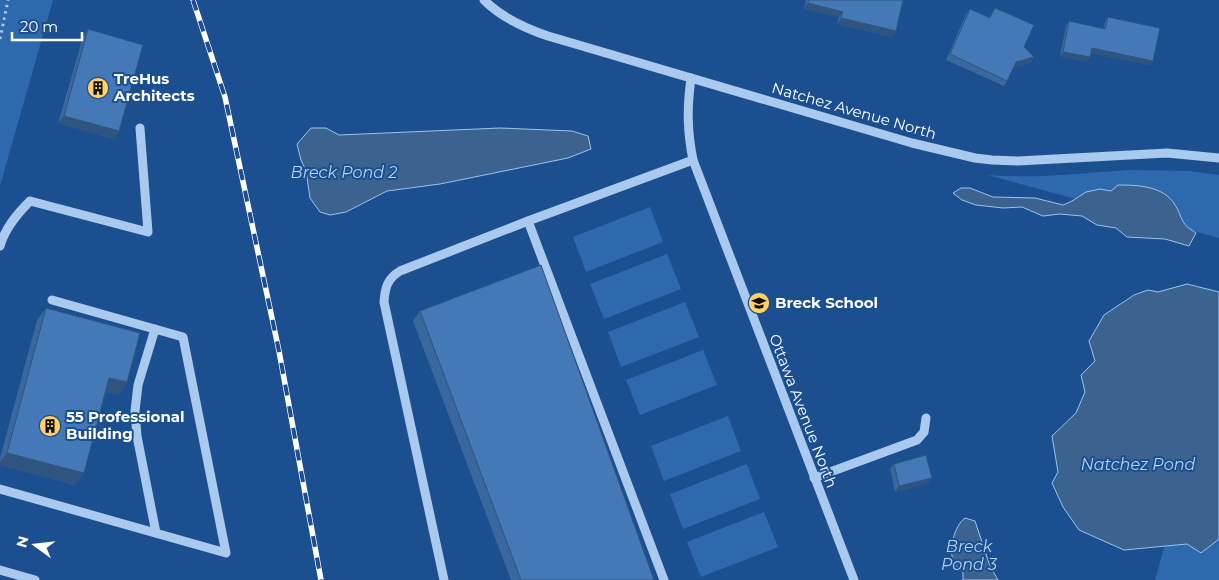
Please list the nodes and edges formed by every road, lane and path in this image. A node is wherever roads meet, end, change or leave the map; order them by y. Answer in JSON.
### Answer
{"nodes":[{"id":1,"x":8,"y":0,"type":"edge"},
{"id":2,"x":484,"y":0,"type":"edge"},
{"id":3,"x":0,"y":39,"type":"edge"},
{"id":4,"x":691,"y":78,"type":"junction"},
{"id":5,"x":140,"y":128,"type":"dead end"},
{"id":6,"x":1219,"y":158,"type":"edge"},
{"id":7,"x":693,"y":160,"type":"junction"},
{"id":8,"x":528,"y":221,"type":"junction"},
{"id":9,"x":0,"y":246,"type":"edge"},
{"id":10,"x":52,"y":300,"type":"dead end"},
{"id":11,"x":155,"y":329,"type":"junction"},
{"id":12,"x":926,"y":418,"type":"dead end"},
{"id":13,"x":814,"y":478,"type":"junction"},
{"id":14,"x":0,"y":489,"type":"edge"},
{"id":15,"x":156,"y":533,"type":"junction"},
{"id":16,"x":0,"y":570,"type":"edge"},
{"id":17,"x":35,"y":580,"type":"edge"},
{"id":18,"x":444,"y":580,"type":"edge"},
{"id":19,"x":664,"y":580,"type":"edge"},
{"id":20,"x":854,"y":580,"type":"edge"}],
"edges":[{"from":1,"to":3,"type":"path"},
{"from":2,"to":4,"type":"street","name":"Natchez Avenue North"},
{"from":4,"to":6,"type":"street","name":"Natchez Avenue North"},
{"from":4,"to":7,"type":"street","name":"Ottawa Avenue North"},
{"from":5,"to":9,"type":"street"},
{"from":7,"to":8,"type":"street"},
{"from":7,"to":13,"type":"street","name":"Ottawa Avenue North"},
{"from":8,"to":18,"type":"street"},
{"from":8,"to":19,"type":"street"},
{"from":10,"to":11,"type":"street"},
{"from":11,"to":15,"type":"street"},
{"from":11,"to":15,"type":"street"},
{"from":12,"to":13,"type":"street"},
{"from":13,"to":20,"type":"street","name":"Ottawa Avenue North"},
{"from":14,"to":15,"type":"street"},
{"from":16,"to":17,"type":"street"}]}
